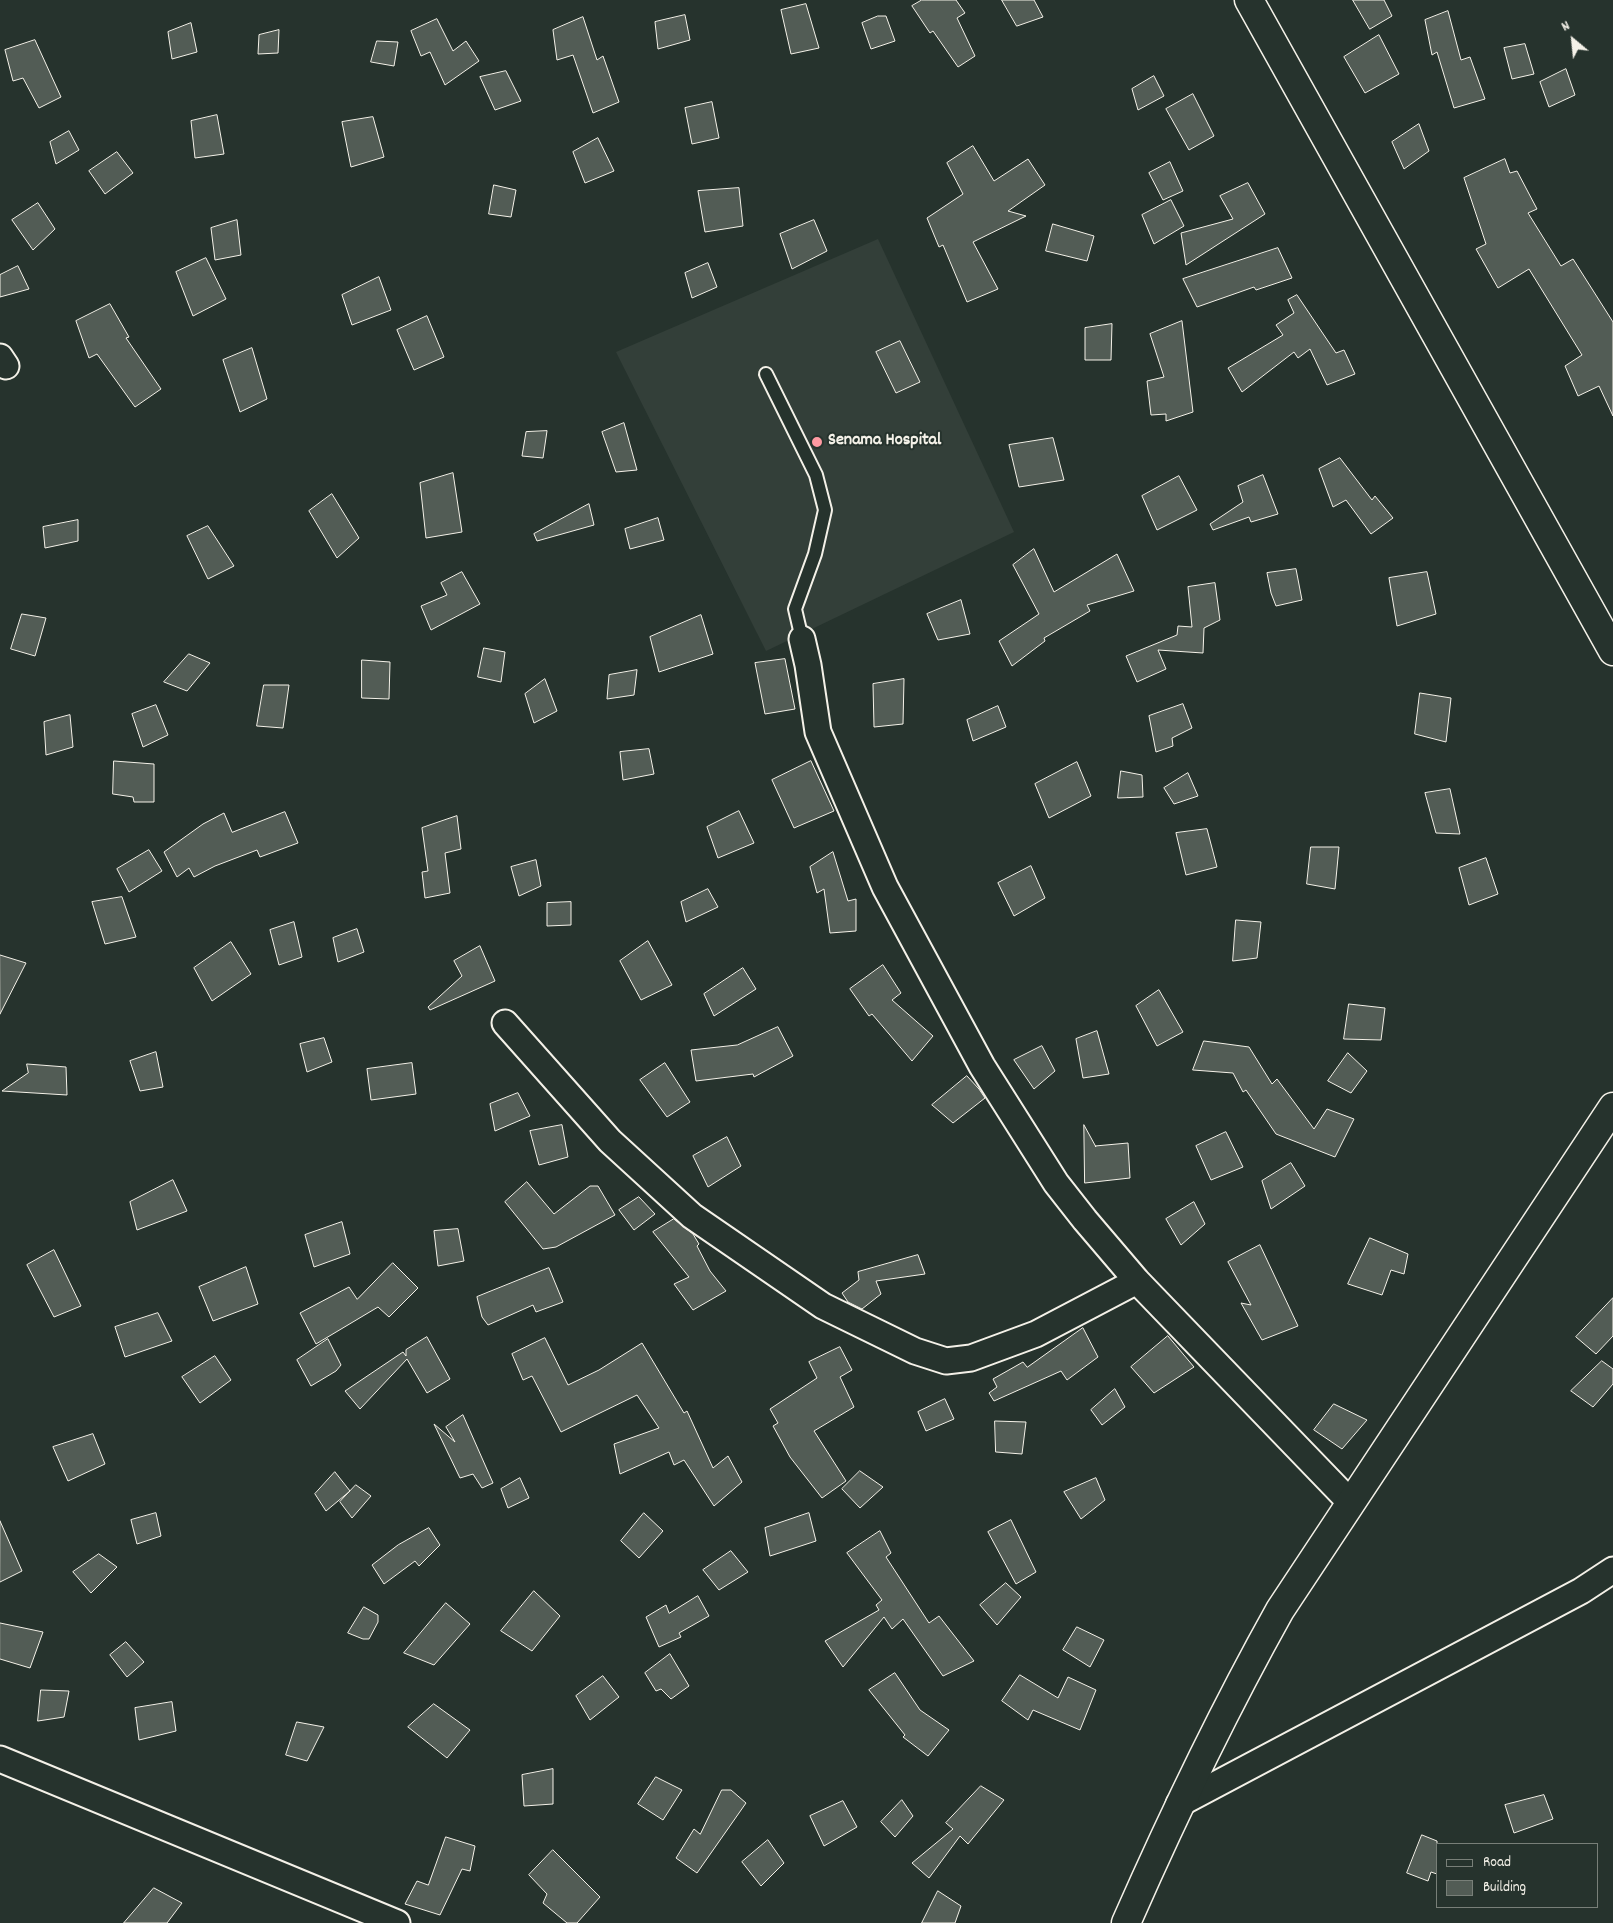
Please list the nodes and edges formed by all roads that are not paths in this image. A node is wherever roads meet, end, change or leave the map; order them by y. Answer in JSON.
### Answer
{"nodes":[{"id":1,"x":1250,"y":0,"type":"edge"},
{"id":2,"x":766,"y":374,"type":"dead end"},
{"id":3,"x":802,"y":639,"type":"joint"},
{"id":4,"x":1613,"y":651,"type":"edge"},
{"id":5,"x":506,"y":1024,"type":"dead end"},
{"id":6,"x":1613,"y":1107,"type":"edge"},
{"id":7,"x":1137,"y":1281,"type":"junction"},
{"id":8,"x":1352,"y":1503,"type":"junction"},
{"id":9,"x":1613,"y":1570,"type":"edge"},
{"id":10,"x":0,"y":1760,"type":"edge"},
{"id":11,"x":1179,"y":1804,"type":"junction"},
{"id":12,"x":397,"y":1923,"type":"edge"},
{"id":13,"x":1126,"y":1923,"type":"edge"}],
"edges":[{"from":1,"to":4,"type":"street"},
{"from":2,"to":3,"type":"lane"},
{"from":3,"to":7,"type":"street"},
{"from":5,"to":7,"type":"street"},
{"from":6,"to":8,"type":"street"},
{"from":7,"to":8,"type":"street"},
{"from":8,"to":11,"type":"street"},
{"from":9,"to":11,"type":"street"},
{"from":10,"to":12,"type":"street"},
{"from":11,"to":13,"type":"street"}]}
